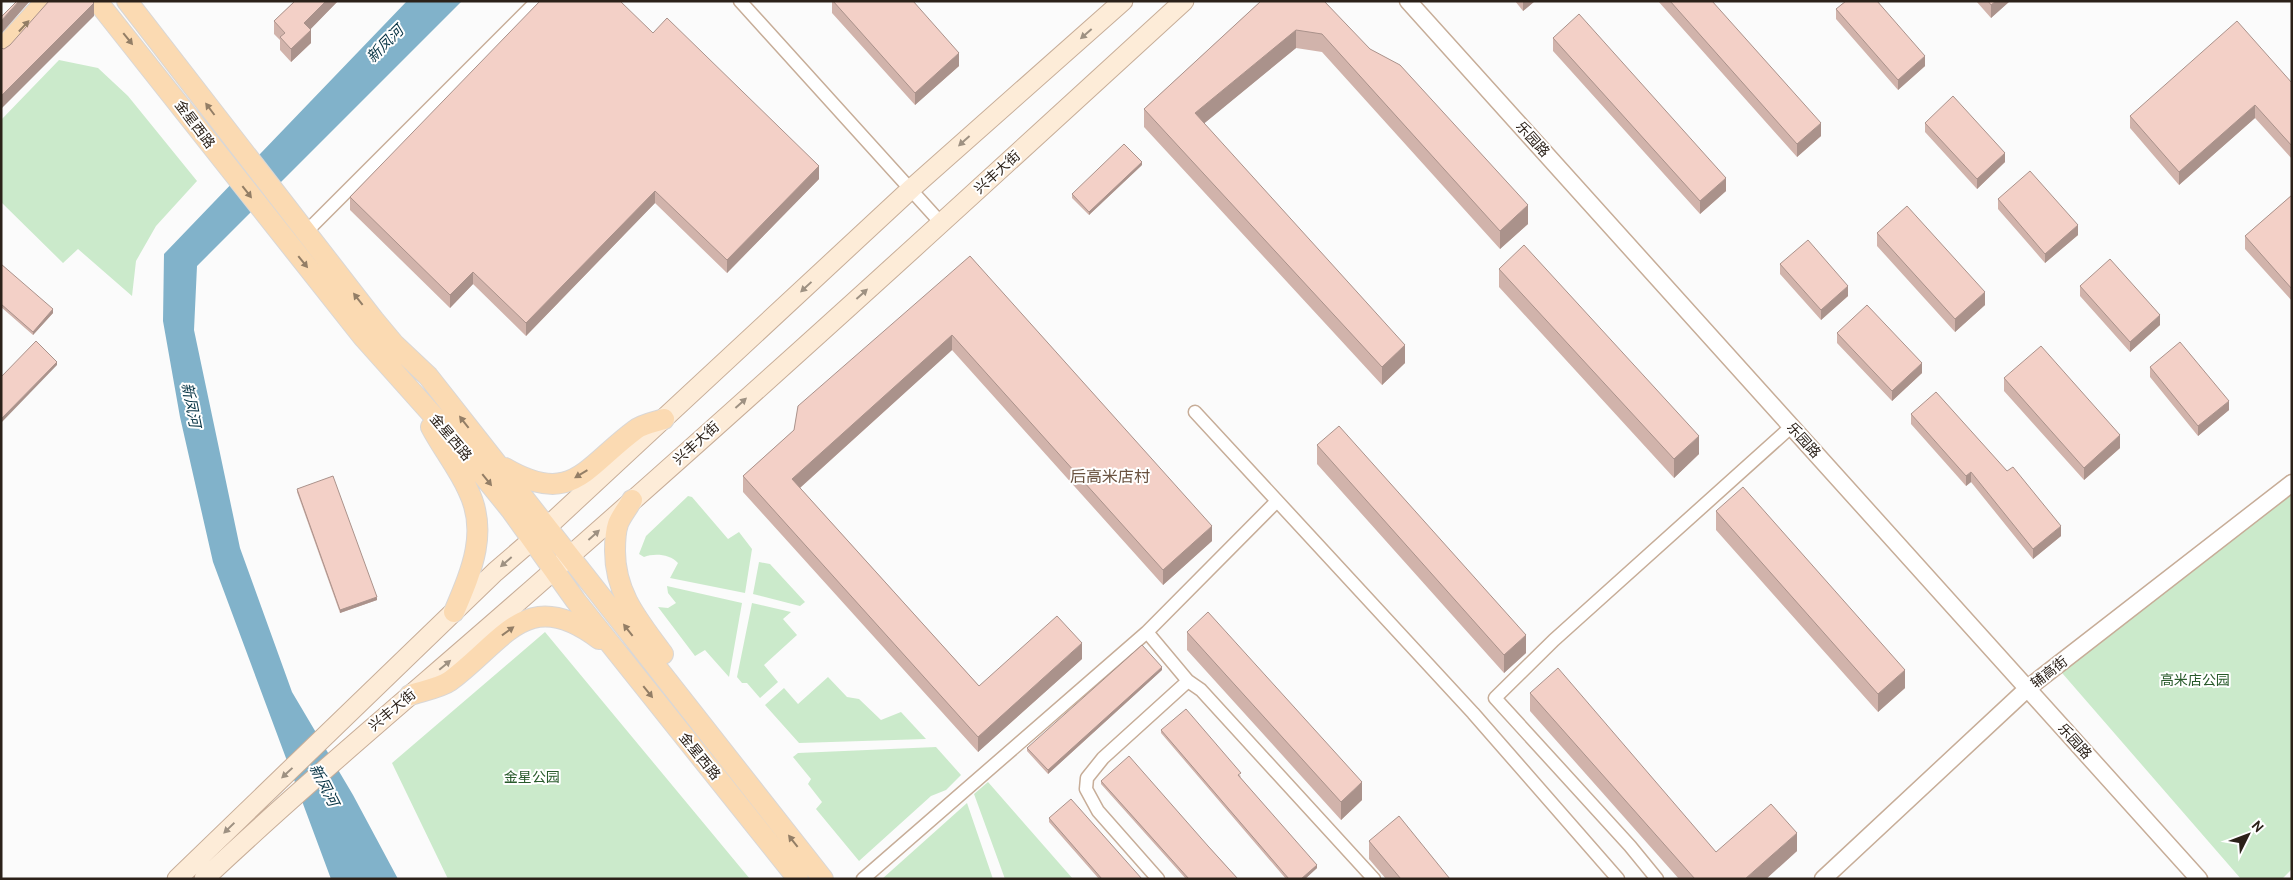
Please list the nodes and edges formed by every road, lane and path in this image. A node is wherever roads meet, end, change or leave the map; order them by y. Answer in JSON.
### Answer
{"nodes":[{"id":1,"x":46,"y":1,"type":"edge"},
{"id":2,"x":97,"y":1,"type":"edge"},
{"id":3,"x":127,"y":1,"type":"edge"},
{"id":4,"x":144,"y":1,"type":"edge"},
{"id":5,"x":537,"y":1,"type":"edge"},
{"id":6,"x":740,"y":1,"type":"edge"},
{"id":7,"x":1123,"y":1,"type":"edge"},
{"id":8,"x":1184,"y":1,"type":"edge"},
{"id":9,"x":1408,"y":1,"type":"edge"},
{"id":10,"x":1,"y":50,"type":"edge"},
{"id":11,"x":187,"y":79,"type":"junction"},
{"id":12,"x":912,"y":188,"type":"junction"},
{"id":13,"x":941,"y":223,"type":"junction"},
{"id":14,"x":305,"y":233,"type":"junction"},
{"id":15,"x":415,"y":396,"type":"junction"},
{"id":16,"x":1195,"y":412,"type":"dead end"},
{"id":17,"x":664,"y":419,"type":"junction"},
{"id":18,"x":1792,"y":426,"type":"junction"},
{"id":19,"x":497,"y":463,"type":"junction"},
{"id":20,"x":2292,"y":483,"type":"edge"},
{"id":21,"x":632,"y":500,"type":"junction"},
{"id":22,"x":1277,"y":501,"type":"junction"},
{"id":23,"x":540,"y":533,"type":"junction"},
{"id":24,"x":571,"y":556,"type":"junction"},
{"id":25,"x":555,"y":570,"type":"junction"},
{"id":26,"x":454,"y":612,"type":"junction"},
{"id":27,"x":1147,"y":632,"type":"junction"},
{"id":28,"x":618,"y":653,"type":"junction"},
{"id":29,"x":1188,"y":681,"type":"junction"},
{"id":30,"x":2028,"y":688,"type":"junction"},
{"id":31,"x":410,"y":694,"type":"junction"},
{"id":32,"x":690,"y":710,"type":"junction"},
{"id":33,"x":177,"y":879,"type":"edge"},
{"id":34,"x":204,"y":879,"type":"edge"},
{"id":35,"x":798,"y":879,"type":"edge"},
{"id":36,"x":823,"y":879,"type":"edge"},
{"id":37,"x":863,"y":879,"type":"edge"},
{"id":38,"x":1158,"y":879,"type":"edge"},
{"id":39,"x":1374,"y":879,"type":"edge"},
{"id":40,"x":1618,"y":879,"type":"edge"},
{"id":41,"x":1657,"y":879,"type":"edge"},
{"id":42,"x":1823,"y":879,"type":"edge"},
{"id":43,"x":2199,"y":879,"type":"edge"}],
"edges":[{"from":10,"to":1,"type":"main road","one_way":true},
{"from":2,"to":15,"type":"main road","name":"金星西路","one_way":true},
{"from":3,"to":11,"type":"main road","name":"金星西路"},
{"from":4,"to":11,"type":"main road"},
{"from":5,"to":14,"type":"street"},
{"from":6,"to":12,"type":"street"},
{"from":7,"to":12,"type":"main road","name":"兴丰大街","one_way":true},
{"from":8,"to":13,"type":"main road","name":"兴丰大街"},
{"from":9,"to":18,"type":"street","name":"乐园路"},
{"from":14,"to":11,"type":"main road","name":"金星西路","one_way":true},
{"from":12,"to":13,"type":"street"},
{"from":12,"to":17,"type":"main road","name":"兴丰大街","one_way":true},
{"from":21,"to":13,"type":"main road","name":"兴丰大街","one_way":true},
{"from":19,"to":14,"type":"main road","name":"金星西路","one_way":true},
{"from":15,"to":23,"type":"main road","name":"金星西路","one_way":true},
{"from":15,"to":26,"type":"main road"},
{"from":16,"to":22,"type":"street"},
{"from":17,"to":19,"type":"main road","one_way":true},
{"from":17,"to":23,"type":"main road","name":"兴丰大街"},
{"from":18,"to":30,"type":"street","name":"乐园路"},
{"from":18,"to":41,"type":"street"},
{"from":19,"to":23,"type":"main road","name":"金星西路"},
{"from":20,"to":30,"type":"street","name":"辅高街"},
{"from":24,"to":21,"type":"main road","name":"兴丰大街","one_way":true},
{"from":21,"to":32,"type":"main road"},
{"from":22,"to":27,"type":"street"},
{"from":22,"to":40,"type":"street"},
{"from":23,"to":24,"type":"main road","name":"金星西路"},
{"from":23,"to":25,"type":"main road","name":"金星西路"},
{"from":23,"to":26,"type":"main road","name":"兴丰大街","one_way":true},
{"from":24,"to":25,"type":"main road","name":"兴丰大街"},
{"from":32,"to":24,"type":"main road","name":"金星西路","one_way":true},
{"from":25,"to":28,"type":"main road","name":"金星西路"},
{"from":31,"to":25,"type":"main road","name":"兴丰大街","one_way":true},
{"from":26,"to":33,"type":"main road","name":"兴丰大街","one_way":true},
{"from":27,"to":29,"type":"street"},
{"from":27,"to":37,"type":"street"},
{"from":31,"to":28,"type":"main road","one_way":true},
{"from":28,"to":35,"type":"main road","name":"金星西路","one_way":true},
{"from":29,"to":38,"type":"street"},
{"from":29,"to":39,"type":"street"},
{"from":30,"to":42,"type":"street","name":"辅高街"},
{"from":30,"to":43,"type":"street","name":"乐园路"},
{"from":31,"to":34,"type":"main road","name":"兴丰大街"},
{"from":36,"to":32,"type":"main road","name":"金星西路","one_way":true}]}
